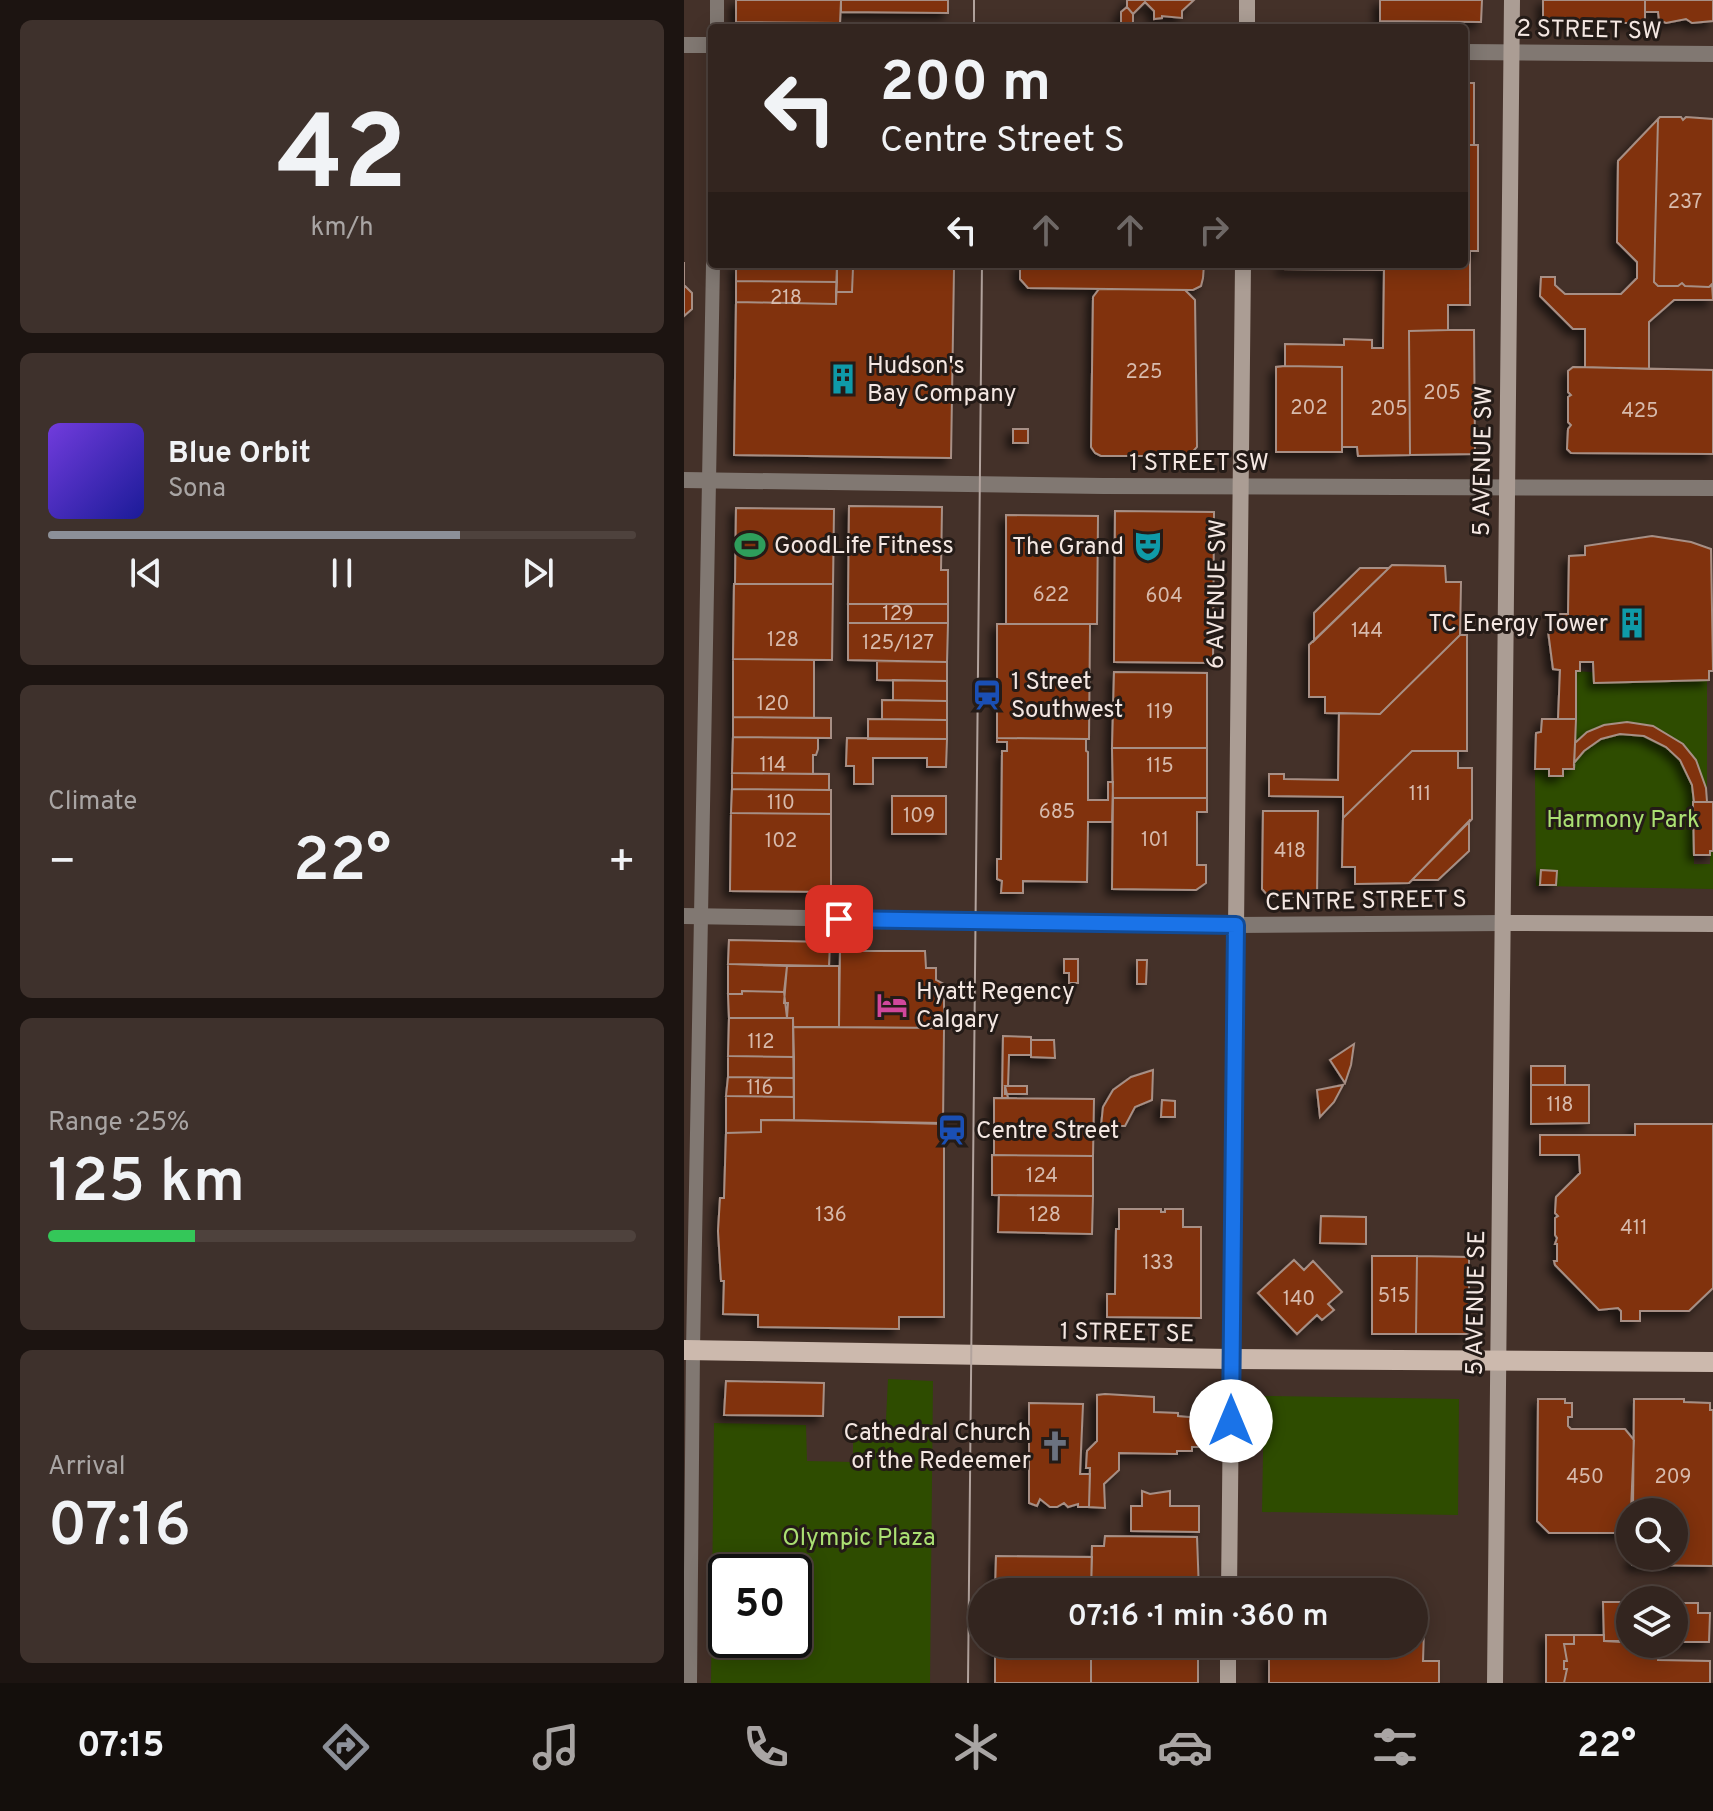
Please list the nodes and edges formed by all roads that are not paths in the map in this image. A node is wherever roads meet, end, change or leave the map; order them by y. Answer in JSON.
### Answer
{"nodes":[{"id":1,"x":717,"y":0,"type":"edge"},
{"id":2,"x":1247,"y":0,"type":"edge"},
{"id":3,"x":1512,"y":0,"type":"edge"},
{"id":4,"x":717,"y":24,"type":"edge"},
{"id":5,"x":1247,"y":24,"type":"edge"},
{"id":6,"x":684,"y":45,"type":"edge"},
{"id":7,"x":708,"y":45,"type":"edge"},
{"id":8,"x":1468,"y":52,"type":"edge"},
{"id":9,"x":1511,"y":52,"type":"junction"},
{"id":10,"x":1713,"y":54,"type":"edge"},
{"id":11,"x":713,"y":268,"type":"edge"},
{"id":12,"x":1243,"y":268,"type":"edge"},
{"id":13,"x":684,"y":480,"type":"edge"},
{"id":14,"x":710,"y":480,"type":"junction"},
{"id":15,"x":1506,"y":486,"type":"junction"},
{"id":16,"x":1241,"y":487,"type":"junction"},
{"id":17,"x":1713,"y":488,"type":"edge"},
{"id":18,"x":684,"y":916,"type":"edge"},
{"id":19,"x":702,"y":916,"type":"junction"},
{"id":20,"x":1503,"y":923,"type":"junction"},
{"id":21,"x":1713,"y":924,"type":"edge"},
{"id":22,"x":1236,"y":925,"type":"junction"},
{"id":23,"x":688,"y":1350,"type":"edge"},
{"id":24,"x":1231,"y":1359,"type":"junction"},
{"id":25,"x":1498,"y":1361,"type":"junction"},
{"id":26,"x":1713,"y":1362,"type":"edge"},
{"id":27,"x":1229,"y":1578,"type":"edge"},
{"id":28,"x":1228,"y":1658,"type":"edge"},
{"id":29,"x":690,"y":1683,"type":"edge"},
{"id":30,"x":1228,"y":1683,"type":"edge"},
{"id":31,"x":1495,"y":1683,"type":"edge"}],
"edges":[{"from":1,"to":4,"type":"street"},
{"from":2,"to":5,"type":"main road"},
{"from":3,"to":9,"type":"main road","name":"5 AVENUE SW"},
{"from":6,"to":7,"type":"street"},
{"from":8,"to":9,"type":"street","name":"2 STREET SW"},
{"from":9,"to":10,"type":"street","name":"2 STREET SW"},
{"from":9,"to":15,"type":"main road","name":"5 AVENUE SW"},
{"from":11,"to":14,"type":"street"},
{"from":12,"to":16,"type":"main road","name":"6 AVENUE SW"},
{"from":13,"to":14,"type":"street","name":"1 STREET SW"},
{"from":14,"to":16,"type":"street","name":"1 STREET SW"},
{"from":14,"to":19,"type":"street"},
{"from":15,"to":16,"type":"street","name":"1 STREET SW"},
{"from":15,"to":17,"type":"street","name":"1 STREET SW"},
{"from":15,"to":20,"type":"main road","name":"5 AVENUE SW"},
{"from":16,"to":22,"type":"main road","name":"6 AVENUE SW"},
{"from":18,"to":19,"type":"street","name":"CENTRE STREET S"},
{"from":19,"to":22,"type":"street","name":"CENTRE STREET S"},
{"from":19,"to":23,"type":"street"},
{"from":20,"to":21,"type":"main road","name":"CENTRE STREET S"},
{"from":20,"to":22,"type":"street","name":"CENTRE STREET S"},
{"from":20,"to":25,"type":"main road","name":"5 AVENUE SE"},
{"from":22,"to":24,"type":"main road","name":"6 AVENUE SW"},
{"from":23,"to":24,"type":"main road","name":"1 STREET SE"},
{"from":23,"to":29,"type":"street"},
{"from":24,"to":25,"type":"main road","name":"1 STREET SE"},
{"from":24,"to":27,"type":"main road","name":"6 AVENUE SW"},
{"from":25,"to":26,"type":"main road","name":"1 STREET SE"},
{"from":25,"to":31,"type":"main road","name":"5 AVENUE SE"},
{"from":28,"to":30,"type":"main road"}]}
